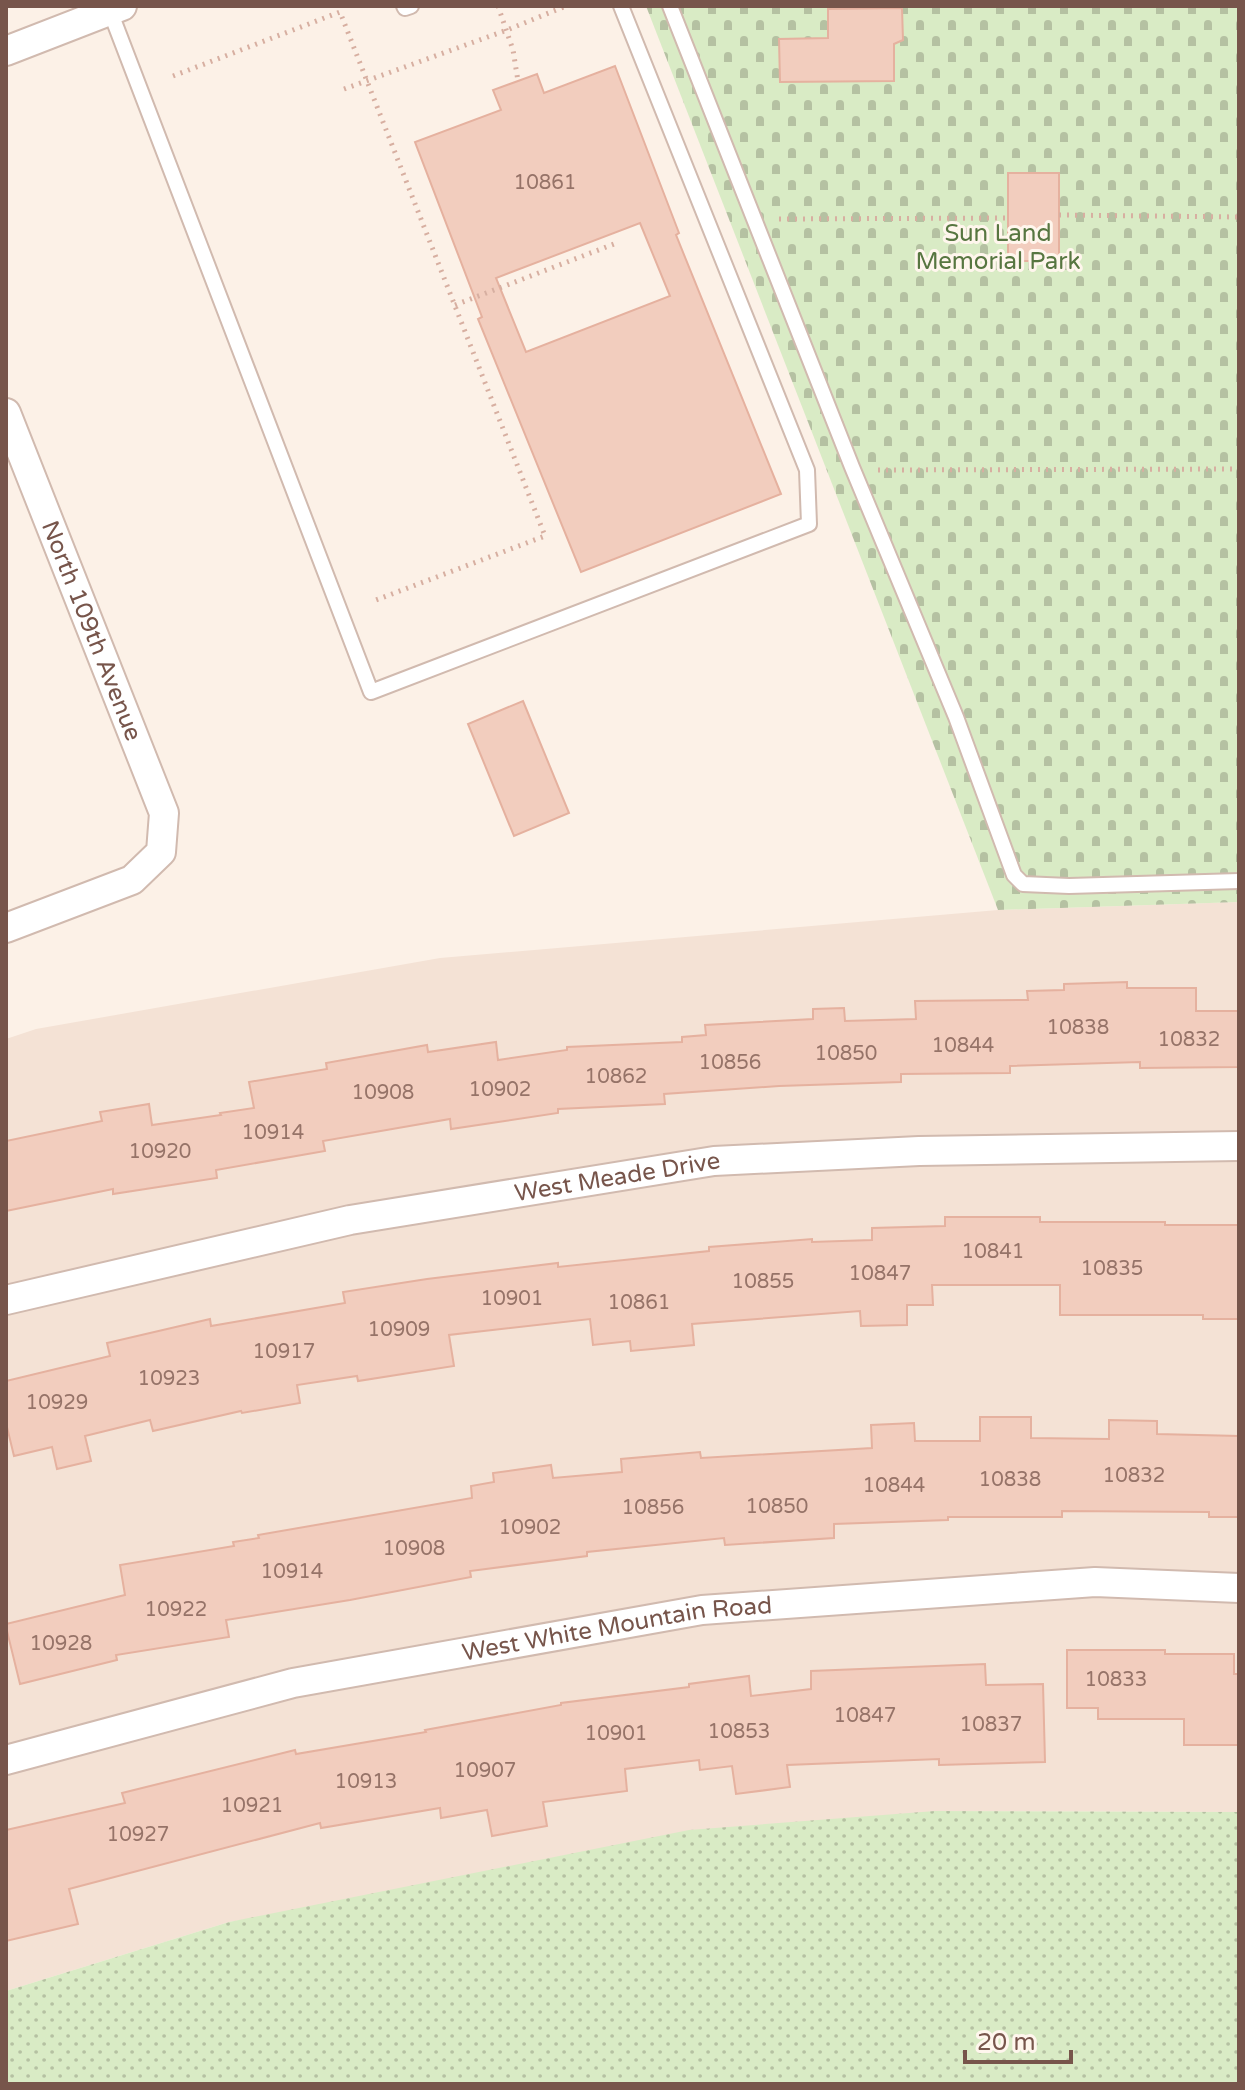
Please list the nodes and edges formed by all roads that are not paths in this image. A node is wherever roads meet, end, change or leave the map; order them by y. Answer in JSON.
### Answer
{"nodes":[{"id":1,"x":404,"y":6,"type":"edge"},
{"id":2,"x":411,"y":6,"type":"edge"},
{"id":3,"x":621,"y":6,"type":"edge"},
{"id":4,"x":670,"y":6,"type":"edge"},
{"id":5,"x":116,"y":8,"type":"edge"},
{"id":6,"x":6,"y":51,"type":"edge"},
{"id":7,"x":6,"y":413,"type":"edge"},
{"id":8,"x":1239,"y":881,"type":"edge"},
{"id":9,"x":6,"y":928,"type":"edge"},
{"id":10,"x":1239,"y":1146,"type":"edge"},
{"id":11,"x":6,"y":1300,"type":"edge"},
{"id":12,"x":1239,"y":1588,"type":"edge"},
{"id":13,"x":6,"y":1760,"type":"edge"}],
"edges":[{"from":1,"to":2,"type":"lane"},
{"from":3,"to":5,"type":"lane"},
{"from":4,"to":8,"type":"lane"},
{"from":5,"to":6,"type":"street"},
{"from":7,"to":9,"type":"street","name":"North 109th Avenue"},
{"from":10,"to":11,"type":"street","name":"West Meade Drive"},
{"from":12,"to":13,"type":"street","name":"West White Mountain Road"}]}
